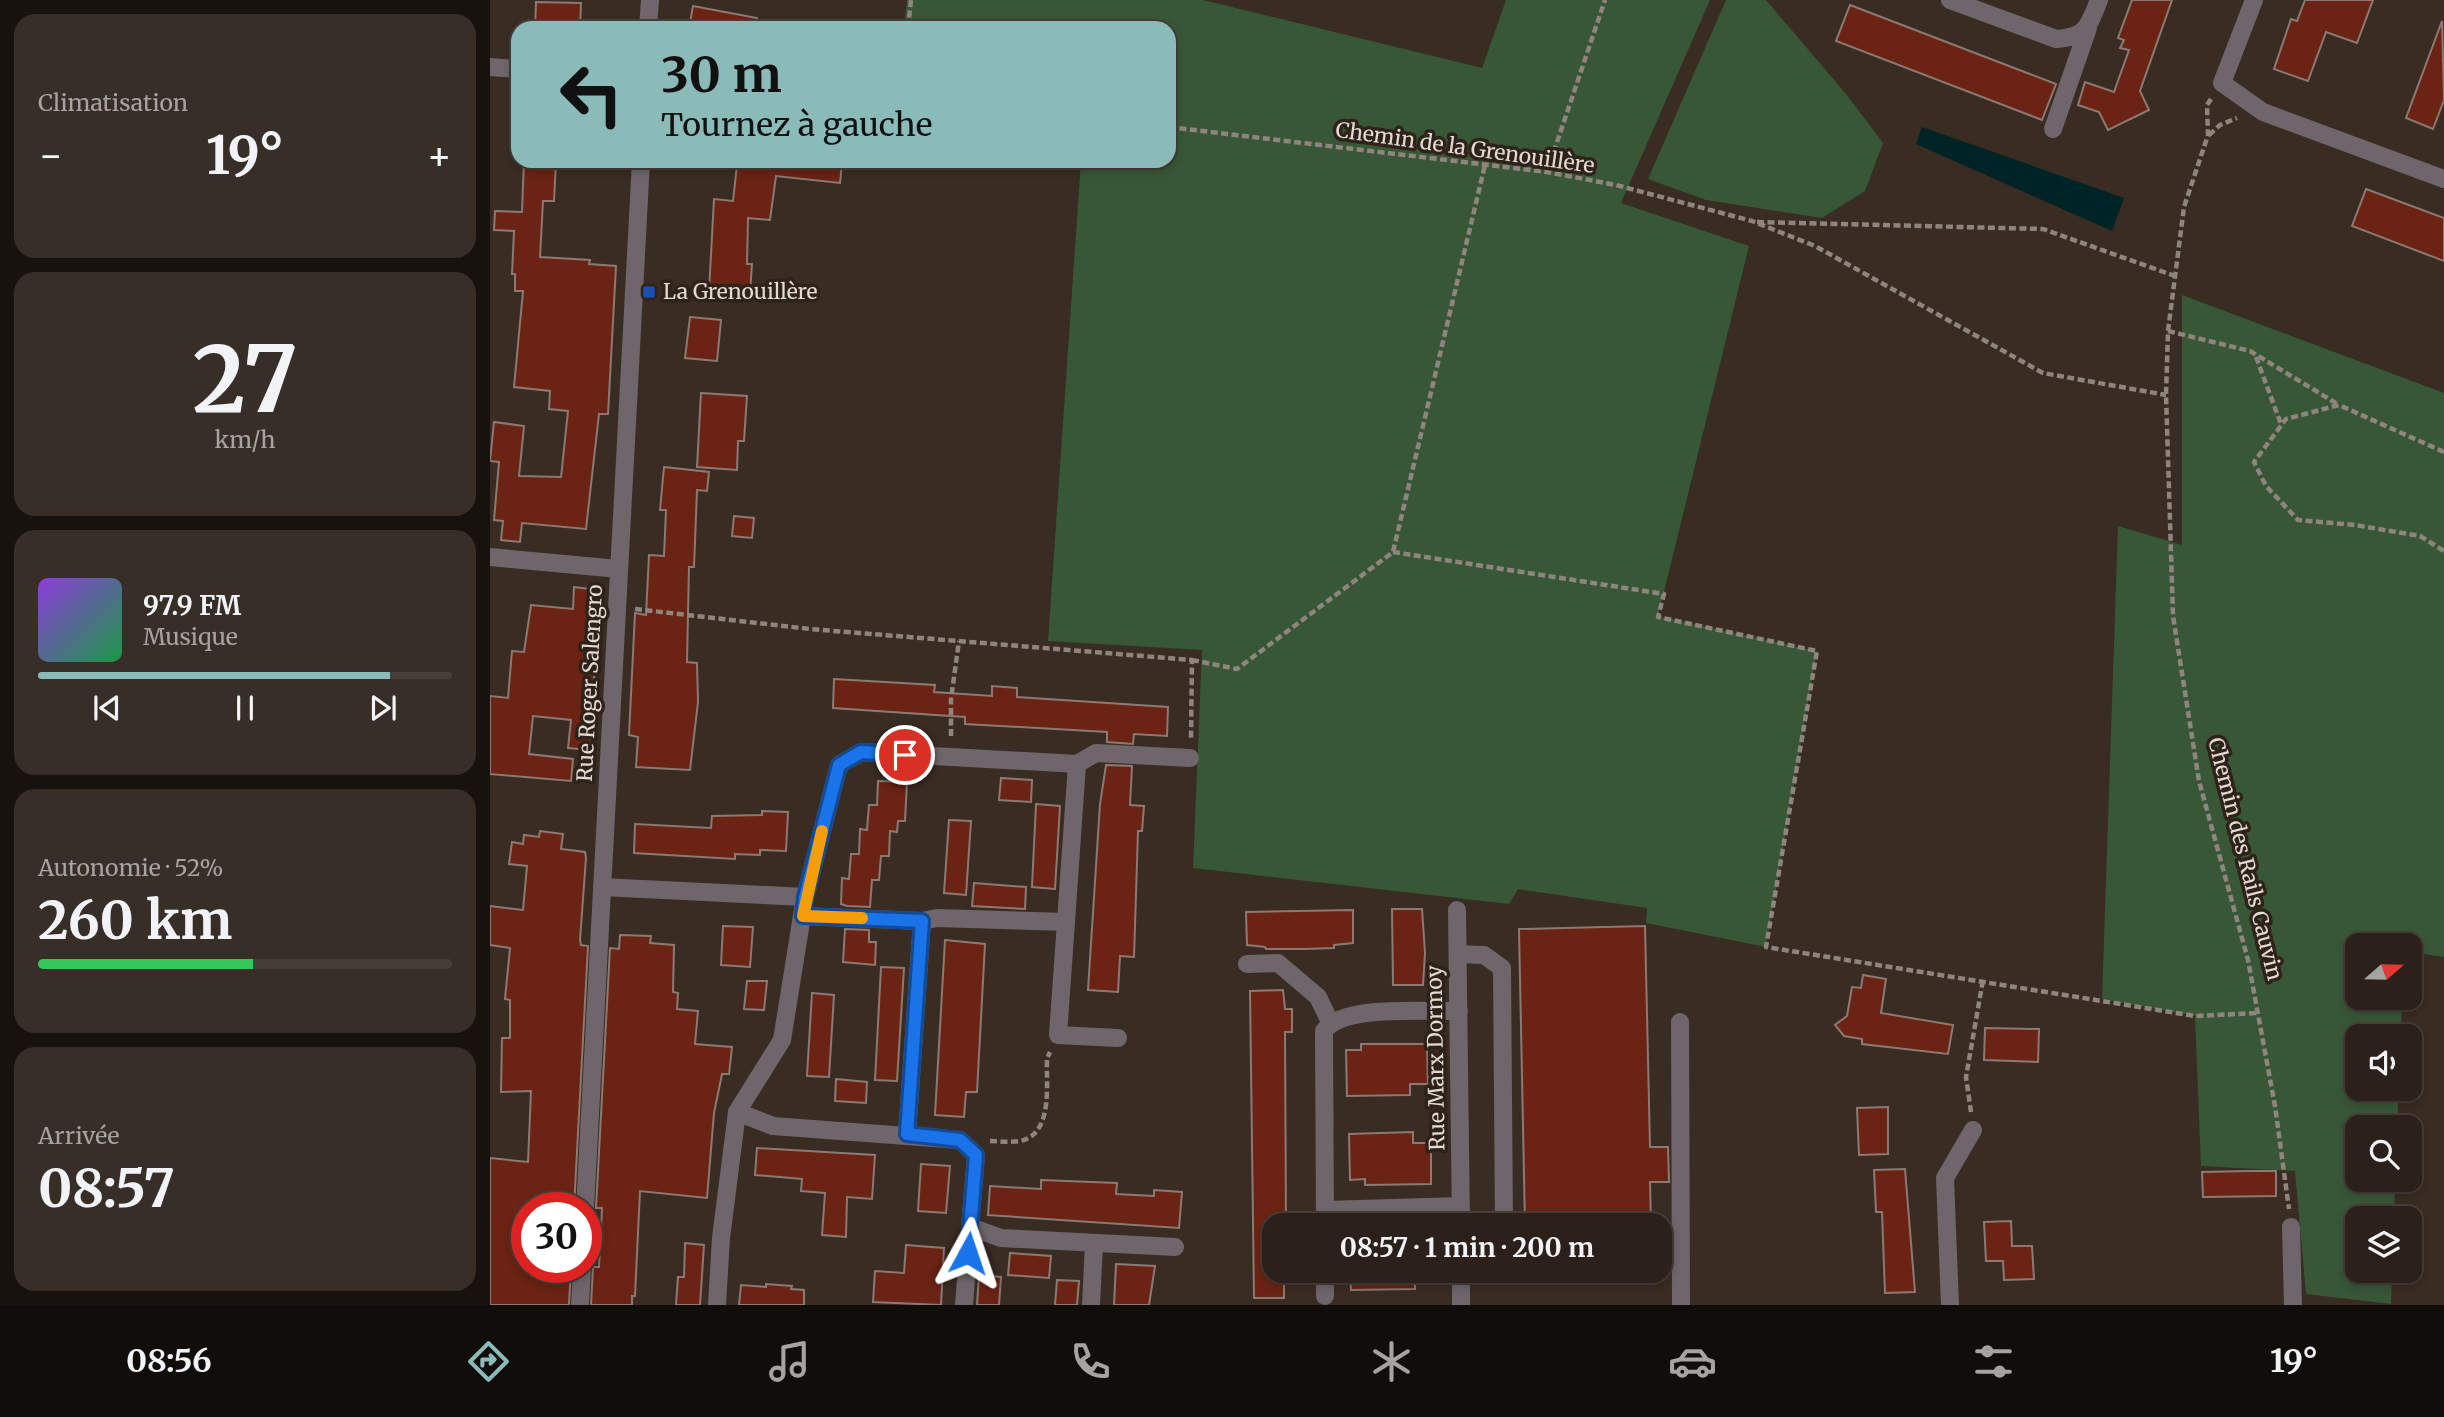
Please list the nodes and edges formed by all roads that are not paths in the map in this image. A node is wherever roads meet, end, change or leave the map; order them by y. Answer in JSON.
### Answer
{"nodes":[{"id":1,"x":650,"y":0,"type":"edge"},
{"id":2,"x":1950,"y":0,"type":"edge"},
{"id":3,"x":2099,"y":0,"type":"edge"},
{"id":4,"x":2252,"y":0,"type":"edge"},
{"id":5,"x":648,"y":21,"type":"edge"},
{"id":6,"x":2088,"y":28,"type":"junction"},
{"id":7,"x":490,"y":67,"type":"edge"},
{"id":8,"x":511,"y":68,"type":"edge"},
{"id":9,"x":2053,"y":129,"type":"dead end"},
{"id":10,"x":641,"y":168,"type":"edge"},
{"id":11,"x":2444,"y":179,"type":"edge"},
{"id":12,"x":490,"y":557,"type":"edge"},
{"id":13,"x":619,"y":569,"type":"junction"},
{"id":14,"x":1190,"y":758,"type":"road end"},
{"id":15,"x":1077,"y":764,"type":"junction"},
{"id":16,"x":603,"y":887,"type":"junction"},
{"id":17,"x":805,"y":897,"type":"junction"},
{"id":18,"x":1457,"y":911,"type":"dead end"},
{"id":19,"x":803,"y":916,"type":"junction"},
{"id":20,"x":922,"y":921,"type":"junction"},
{"id":21,"x":1066,"y":922,"type":"junction"},
{"id":22,"x":1458,"y":954,"type":"junction"},
{"id":23,"x":1247,"y":964,"type":"dead end"},
{"id":24,"x":1459,"y":1011,"type":"junction"},
{"id":25,"x":1330,"y":1022,"type":"junction"},
{"id":26,"x":1680,"y":1022,"type":"dead end"},
{"id":27,"x":1118,"y":1038,"type":"dead end"},
{"id":28,"x":737,"y":1112,"type":"junction"},
{"id":29,"x":1973,"y":1130,"type":"road end"},
{"id":30,"x":907,"y":1134,"type":"junction"},
{"id":31,"x":586,"y":1192,"type":"edge"},
{"id":32,"x":1460,"y":1206,"type":"junction"},
{"id":33,"x":1325,"y":1213,"type":"edge"},
{"id":34,"x":1381,"y":1213,"type":"edge"},
{"id":35,"x":1460,"y":1213,"type":"edge"},
{"id":36,"x":1504,"y":1213,"type":"edge"},
{"id":37,"x":970,"y":1227,"type":"junction"},
{"id":38,"x":2291,"y":1227,"type":"road end"},
{"id":39,"x":1094,"y":1244,"type":"junction"},
{"id":40,"x":1175,"y":1247,"type":"dead end"},
{"id":41,"x":581,"y":1283,"type":"edge"},
{"id":42,"x":1325,"y":1283,"type":"edge"},
{"id":43,"x":1461,"y":1283,"type":"edge"},
{"id":44,"x":1325,"y":1296,"type":"dead end"},
{"id":45,"x":580,"y":1305,"type":"edge"},
{"id":46,"x":717,"y":1305,"type":"edge"},
{"id":47,"x":964,"y":1305,"type":"edge"},
{"id":48,"x":1091,"y":1305,"type":"edge"},
{"id":49,"x":1461,"y":1305,"type":"edge"},
{"id":50,"x":1681,"y":1305,"type":"edge"},
{"id":51,"x":1950,"y":1305,"type":"edge"},
{"id":52,"x":2293,"y":1305,"type":"edge"}],
"edges":[{"from":1,"to":5,"type":"street"},
{"from":2,"to":6,"type":"street"},
{"from":3,"to":6,"type":"street"},
{"from":4,"to":11,"type":"street"},
{"from":6,"to":9,"type":"street"},
{"from":7,"to":8,"type":"street"},
{"from":10,"to":13,"type":"street","name":"Rue Roger Salengro"},
{"from":12,"to":13,"type":"street"},
{"from":13,"to":16,"type":"street","name":"Rue Roger Salengro"},
{"from":14,"to":15,"type":"street"},
{"from":15,"to":17,"type":"street"},
{"from":15,"to":21,"type":"street"},
{"from":16,"to":17,"type":"street"},
{"from":16,"to":31,"type":"street","name":"Rue Roger Salengro"},
{"from":17,"to":19,"type":"street"},
{"from":18,"to":22,"type":"street","name":"Rue Marx Dormoy"},
{"from":19,"to":20,"type":"street"},
{"from":19,"to":28,"type":"street"},
{"from":20,"to":21,"type":"street"},
{"from":20,"to":30,"type":"street"},
{"from":21,"to":27,"type":"street"},
{"from":22,"to":24,"type":"street","name":"Rue Marx Dormoy"},
{"from":22,"to":36,"type":"street"},
{"from":23,"to":25,"type":"street"},
{"from":24,"to":25,"type":"street"},
{"from":24,"to":32,"type":"street","name":"Rue Marx Dormoy"},
{"from":25,"to":33,"type":"street"},
{"from":26,"to":50,"type":"street"},
{"from":28,"to":30,"type":"street"},
{"from":28,"to":46,"type":"street"},
{"from":29,"to":51,"type":"street"},
{"from":30,"to":37,"type":"street"},
{"from":32,"to":34,"type":"street"},
{"from":32,"to":35,"type":"street","name":"Rue Marx Dormoy"},
{"from":37,"to":39,"type":"street"},
{"from":37,"to":47,"type":"street"},
{"from":38,"to":52,"type":"street"},
{"from":39,"to":40,"type":"street"},
{"from":39,"to":48,"type":"street"},
{"from":41,"to":45,"type":"street"},
{"from":42,"to":44,"type":"street"},
{"from":43,"to":49,"type":"street"}]}
